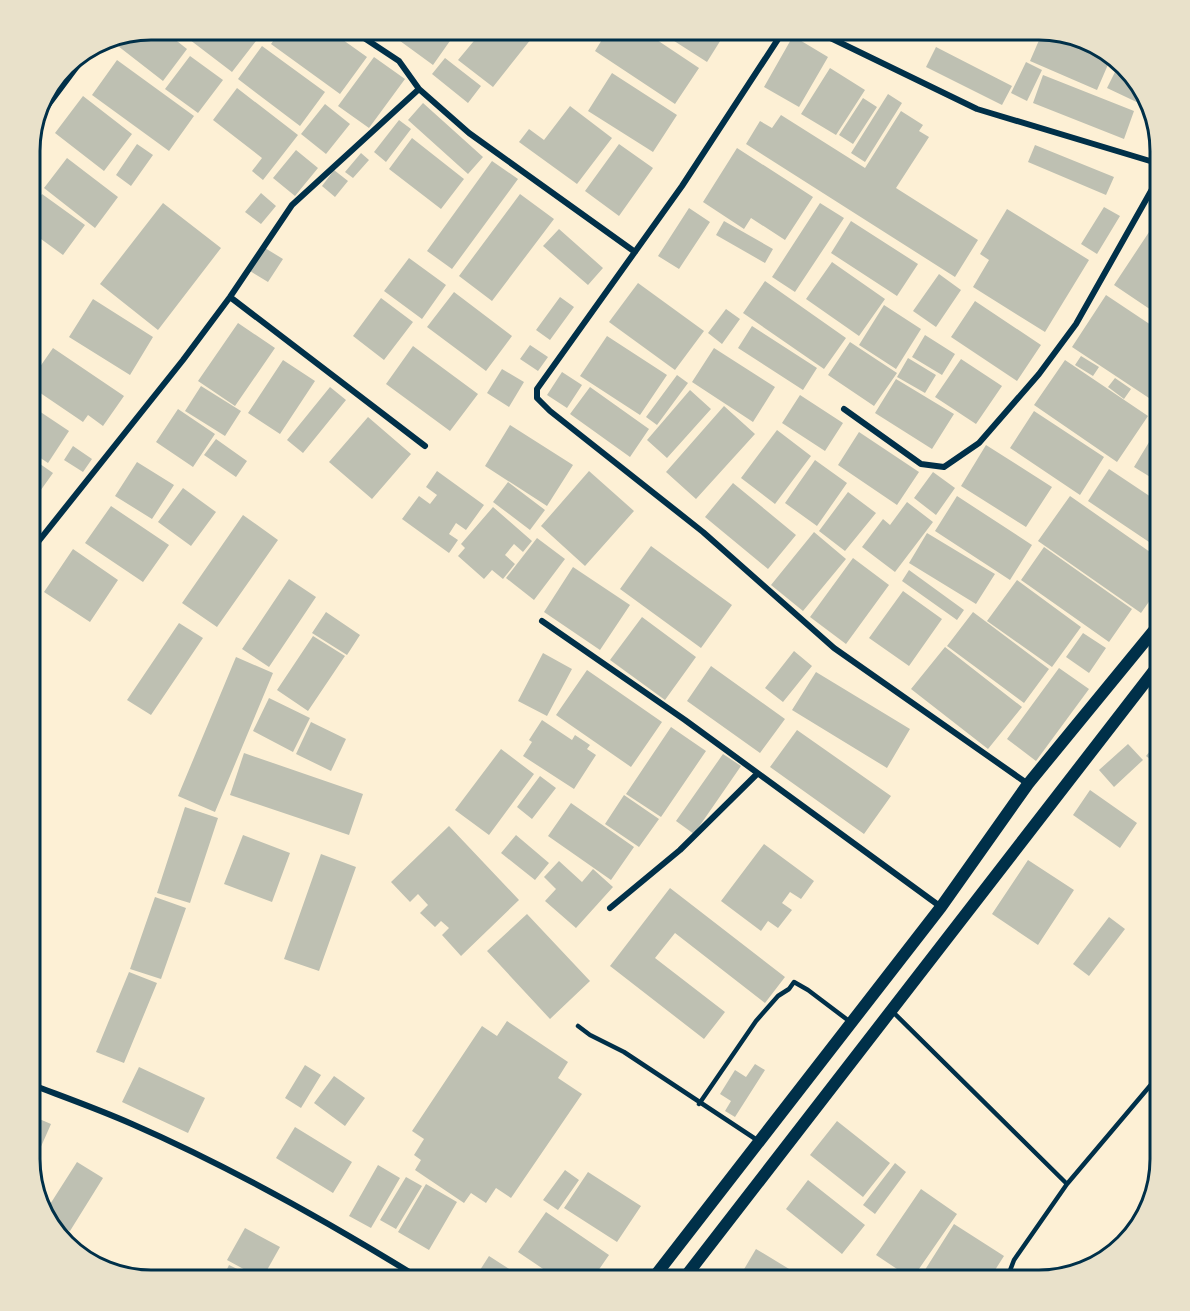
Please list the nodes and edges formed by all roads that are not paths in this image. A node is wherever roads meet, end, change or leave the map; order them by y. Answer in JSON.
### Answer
{"nodes":[{"id":1,"x":368,"y":40,"type":"edge"},
{"id":2,"x":777,"y":41,"type":"edge"},
{"id":3,"x":836,"y":41,"type":"edge"},
{"id":4,"x":419,"y":89,"type":"junction"},
{"id":5,"x":1150,"y":161,"type":"edge"},
{"id":6,"x":1150,"y":193,"type":"edge"},
{"id":7,"x":635,"y":252,"type":"junction"},
{"id":8,"x":230,"y":297,"type":"junction"},
{"id":9,"x":844,"y":409,"type":"dead end"},
{"id":10,"x":425,"y":446,"type":"dead end"},
{"id":11,"x":41,"y":539,"type":"edge"},
{"id":12,"x":542,"y":621,"type":"dead end"},
{"id":13,"x":1150,"y":635,"type":"edge"},
{"id":14,"x":1150,"y":676,"type":"edge"},
{"id":15,"x":758,"y":774,"type":"junction"},
{"id":16,"x":1028,"y":784,"type":"junction"},
{"id":17,"x":941,"y":907,"type":"junction"},
{"id":18,"x":610,"y":908,"type":"dead end"},
{"id":19,"x":891,"y":1010,"type":"junction"},
{"id":20,"x":851,"y":1023,"type":"junction"},
{"id":21,"x":578,"y":1026,"type":"dead end"},
{"id":22,"x":1150,"y":1086,"type":"edge"},
{"id":23,"x":40,"y":1088,"type":"edge"},
{"id":24,"x":699,"y":1104,"type":"junction"},
{"id":25,"x":759,"y":1142,"type":"junction"},
{"id":26,"x":1067,"y":1184,"type":"junction"},
{"id":27,"x":406,"y":1270,"type":"edge"},
{"id":28,"x":660,"y":1270,"type":"edge"},
{"id":29,"x":690,"y":1270,"type":"edge"},
{"id":30,"x":1010,"y":1270,"type":"edge"}],
"edges":[{"from":1,"to":4,"type":"street"},
{"from":2,"to":7,"type":"street"},
{"from":3,"to":5,"type":"street"},
{"from":4,"to":7,"type":"street"},
{"from":4,"to":8,"type":"street"},
{"from":6,"to":9,"type":"street"},
{"from":7,"to":16,"type":"street"},
{"from":8,"to":10,"type":"street"},
{"from":8,"to":11,"type":"street"},
{"from":12,"to":15,"type":"street"},
{"from":13,"to":16,"type":"main road"},
{"from":14,"to":19,"type":"main road"},
{"from":15,"to":17,"type":"street"},
{"from":15,"to":18,"type":"street"},
{"from":16,"to":17,"type":"main road"},
{"from":17,"to":20,"type":"main road"},
{"from":19,"to":26,"type":"lane"},
{"from":19,"to":29,"type":"main road"},
{"from":20,"to":24,"type":"lane"},
{"from":20,"to":25,"type":"main road"},
{"from":21,"to":24,"type":"lane"},
{"from":22,"to":26,"type":"lane"},
{"from":23,"to":27,"type":"street"},
{"from":24,"to":25,"type":"lane"},
{"from":25,"to":28,"type":"main road"},
{"from":26,"to":30,"type":"lane"}]}
